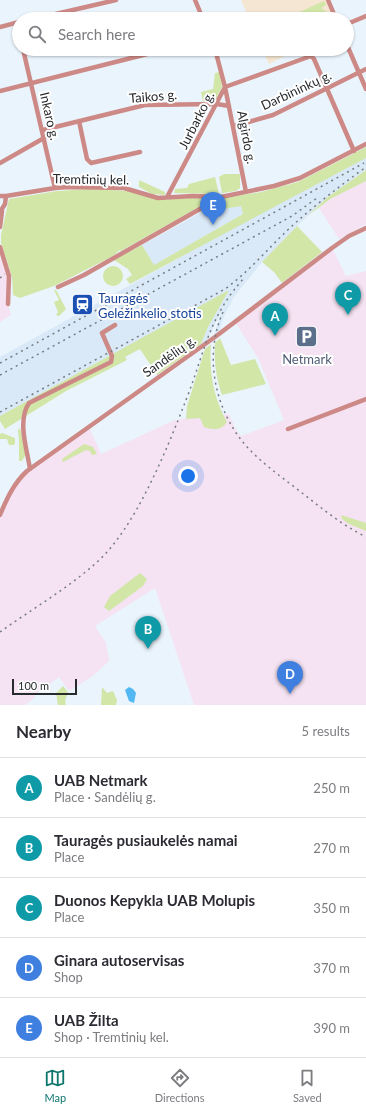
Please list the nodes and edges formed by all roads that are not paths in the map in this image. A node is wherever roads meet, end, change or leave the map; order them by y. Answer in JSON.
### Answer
{"nodes":[{"id":1,"x":116,"y":0,"type":"edge"},
{"id":2,"x":196,"y":0,"type":"edge"},
{"id":3,"x":328,"y":0,"type":"edge"},
{"id":4,"x":64,"y":12,"type":"edge"},
{"id":5,"x":200,"y":12,"type":"edge"},
{"id":6,"x":333,"y":12,"type":"edge"},
{"id":7,"x":366,"y":16,"type":"edge"},
{"id":8,"x":354,"y":21,"type":"edge"},
{"id":9,"x":12,"y":24,"type":"edge"},
{"id":10,"x":0,"y":27,"type":"edge"},
{"id":11,"x":25,"y":56,"type":"edge"},
{"id":12,"x":141,"y":56,"type":"edge"},
{"id":13,"x":217,"y":56,"type":"edge"},
{"id":14,"x":351,"y":56,"type":"edge"},
{"id":15,"x":366,"y":69,"type":"edge"},
{"id":16,"x":358,"y":73,"type":"junction"},
{"id":17,"x":31,"y":84,"type":"junction"},
{"id":18,"x":225,"y":87,"type":"junction"},
{"id":19,"x":327,"y":89,"type":"junction"},
{"id":20,"x":366,"y":89,"type":"edge"},
{"id":21,"x":0,"y":91,"type":"edge"},
{"id":22,"x":217,"y":104,"type":"junction"},
{"id":23,"x":230,"y":106,"type":"junction"},
{"id":24,"x":79,"y":121,"type":"junction"},
{"id":25,"x":234,"y":126,"type":"junction"},
{"id":26,"x":43,"y":130,"type":"junction"},
{"id":27,"x":44,"y":138,"type":"junction"},
{"id":28,"x":366,"y":144,"type":"edge"},
{"id":29,"x":354,"y":151,"type":"junction"},
{"id":30,"x":140,"y":152,"type":"dead end"},
{"id":31,"x":0,"y":163,"type":"edge"},
{"id":32,"x":55,"y":188,"type":"junction"},
{"id":33,"x":246,"y":192,"type":"junction"},
{"id":34,"x":0,"y":196,"type":"edge"},
{"id":35,"x":6,"y":196,"type":"junction"},
{"id":36,"x":205,"y":196,"type":"junction"},
{"id":37,"x":167,"y":197,"type":"junction"},
{"id":38,"x":221,"y":197,"type":"junction"},
{"id":39,"x":207,"y":204,"type":"junction"},
{"id":40,"x":1,"y":211,"type":"edge"},
{"id":41,"x":0,"y":227,"type":"edge"},
{"id":42,"x":366,"y":228,"type":"edge"},
{"id":43,"x":0,"y":248,"type":"edge"},
{"id":44,"x":58,"y":287,"type":"dead end"},
{"id":45,"x":8,"y":304,"type":"dead end"},
{"id":46,"x":115,"y":325,"type":"dead end"},
{"id":47,"x":366,"y":398,"type":"edge"},
{"id":48,"x":288,"y":429,"type":"dead end"},
{"id":49,"x":30,"y":469,"type":"junction"},
{"id":50,"x":0,"y":515,"type":"edge"}],
"edges":[{"from":1,"to":4,"type":"street"},
{"from":2,"to":5,"type":"street"},
{"from":3,"to":6,"type":"street"},
{"from":7,"to":8,"type":"street"},
{"from":9,"to":10,"type":"street"},
{"from":11,"to":17,"type":"street","name":"Inkaro g."},
{"from":12,"to":17,"type":"street"},
{"from":13,"to":18,"type":"street","name":"Jurbarko g."},
{"from":14,"to":16,"type":"street"},
{"from":15,"to":16,"type":"street","name":"Darbininkų g."},
{"from":16,"to":19,"type":"street","name":"Darbininkų g."},
{"from":16,"to":20,"type":"street"},
{"from":17,"to":21,"type":"street"},
{"from":17,"to":26,"type":"street","name":"Inkaro g."},
{"from":18,"to":19,"type":"street"},
{"from":18,"to":22,"type":"street","name":"Jurbarko g."},
{"from":18,"to":23,"type":"street","name":"Algirdo g."},
{"from":19,"to":25,"type":"street","name":"Darbininkų g."},
{"from":19,"to":29,"type":"street"},
{"from":22,"to":23,"type":"street","name":"Taikos g."},
{"from":22,"to":24,"type":"street","name":"Taikos g."},
{"from":22,"to":37,"type":"street","name":"Jurbarko g."},
{"from":23,"to":25,"type":"street","name":"Algirdo g."},
{"from":24,"to":26,"type":"street","name":"Taikos g."},
{"from":24,"to":30,"type":"street"},
{"from":25,"to":33,"type":"street","name":"Algirdo g."},
{"from":26,"to":27,"type":"street","name":"Inkaro g."},
{"from":27,"to":31,"type":"street"},
{"from":27,"to":32,"type":"street","name":"Inkaro g."},
{"from":28,"to":29,"type":"street","name":"Tremtinių kel."},
{"from":29,"to":33,"type":"street","name":"Tremtinių kel."},
{"from":32,"to":35,"type":"street","name":"Tremtinių kel."},
{"from":32,"to":37,"type":"street","name":"Tremtinių kel."},
{"from":33,"to":38,"type":"street","name":"Tremtinių kel."},
{"from":34,"to":35,"type":"street","name":"Tremtinių kel."},
{"from":35,"to":40,"type":"street"},
{"from":36,"to":37,"type":"street","name":"Tremtinių kel."},
{"from":36,"to":38,"type":"street","name":"Tremtinių kel."},
{"from":36,"to":39,"type":"street"},
{"from":38,"to":39,"type":"street","name":"Tremtinių kel."},
{"from":39,"to":44,"type":"street","name":"Tremtinių kel."},
{"from":40,"to":41,"type":"street"},
{"from":42,"to":49,"type":"street","name":"Sandėlių g."},
{"from":43,"to":45,"type":"street"},
{"from":46,"to":49,"type":"street"},
{"from":47,"to":48,"type":"street"},
{"from":49,"to":50,"type":"street","name":"Sandėlių g."}]}
